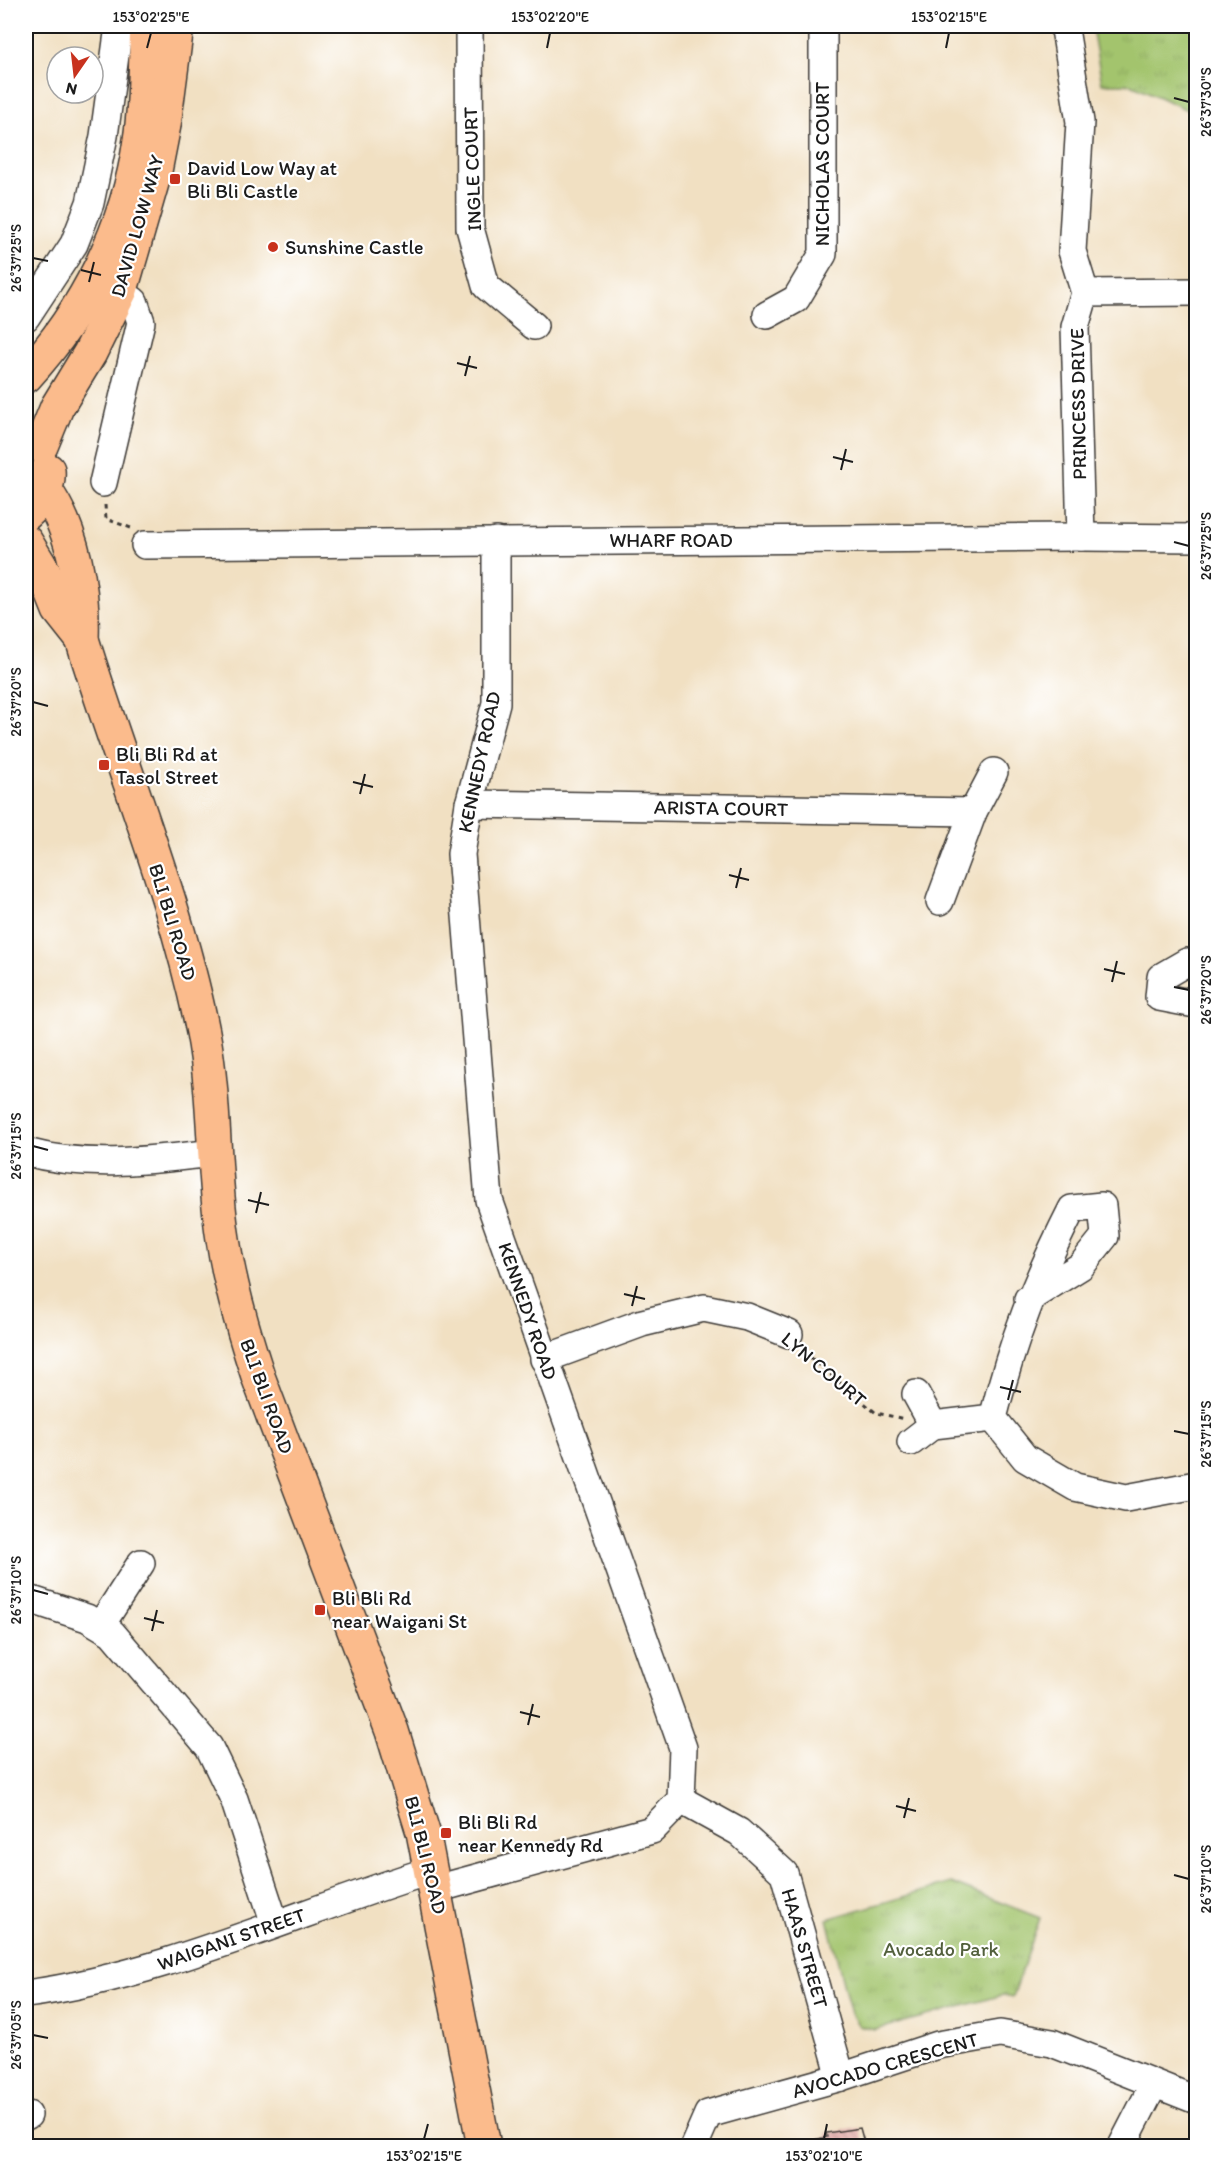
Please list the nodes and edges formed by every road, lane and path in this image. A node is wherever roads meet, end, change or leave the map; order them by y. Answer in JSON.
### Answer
{"nodes":[{"id":1,"x":119,"y":26,"type":"edge"},
{"id":2,"x":147,"y":26,"type":"edge"},
{"id":3,"x":177,"y":26,"type":"edge"},
{"id":4,"x":469,"y":26,"type":"edge"},
{"id":5,"x":823,"y":26,"type":"edge"},
{"id":6,"x":1062,"y":26,"type":"edge"},
{"id":7,"x":109,"y":283,"type":"junction"},
{"id":8,"x":1197,"y":292,"type":"edge"},
{"id":9,"x":1085,"y":293,"type":"junction"},
{"id":10,"x":767,"y":315,"type":"dead end"},
{"id":11,"x":26,"y":316,"type":"edge"},
{"id":12,"x":534,"y":326,"type":"dead end"},
{"id":13,"x":26,"y":376,"type":"edge"},
{"id":14,"x":33,"y":439,"type":"edge"},
{"id":15,"x":103,"y":483,"type":"joint"},
{"id":16,"x":35,"y":502,"type":"edge"},
{"id":17,"x":1081,"y":537,"type":"junction"},
{"id":18,"x":1197,"y":538,"type":"edge"},
{"id":19,"x":496,"y":541,"type":"junction"},
{"id":20,"x":26,"y":542,"type":"edge"},
{"id":21,"x":145,"y":545,"type":"joint"},
{"id":22,"x":82,"y":639,"type":"junction"},
{"id":23,"x":994,"y":772,"type":"dead end"},
{"id":24,"x":469,"y":804,"type":"junction"},
{"id":25,"x":973,"y":812,"type":"junction"},
{"id":26,"x":940,"y":901,"type":"dead end"},
{"id":27,"x":1197,"y":963,"type":"edge"},
{"id":28,"x":1197,"y":997,"type":"edge"},
{"id":29,"x":26,"y":1152,"type":"edge"},
{"id":30,"x":215,"y":1153,"type":"junction"},
{"id":31,"x":1028,"y":1299,"type":"dead end"},
{"id":32,"x":789,"y":1334,"type":"joint"},
{"id":33,"x":544,"y":1359,"type":"junction"},
{"id":34,"x":916,"y":1394,"type":"dead end"},
{"id":35,"x":993,"y":1418,"type":"junction"},
{"id":36,"x":933,"y":1425,"type":"junction"},
{"id":37,"x":911,"y":1442,"type":"dead end"},
{"id":38,"x":1197,"y":1485,"type":"edge"},
{"id":39,"x":141,"y":1563,"type":"dead end"},
{"id":40,"x":26,"y":1598,"type":"edge"},
{"id":41,"x":100,"y":1625,"type":"junction"},
{"id":42,"x":681,"y":1800,"type":"junction"},
{"id":43,"x":434,"y":1880,"type":"junction"},
{"id":44,"x":275,"y":1924,"type":"junction"},
{"id":45,"x":26,"y":1995,"type":"edge"},
{"id":46,"x":841,"y":2077,"type":"junction"},
{"id":47,"x":1154,"y":2084,"type":"junction"},
{"id":48,"x":1197,"y":2100,"type":"edge"},
{"id":49,"x":484,"y":2146,"type":"edge"},
{"id":50,"x":694,"y":2146,"type":"edge"},
{"id":51,"x":1122,"y":2146,"type":"edge"}],
"edges":[{"from":1,"to":11,"type":"street"},
{"from":2,"to":7,"type":"main road","name":"DAVID LOW WAY"},
{"from":3,"to":7,"type":"main road","name":"DAVID LOW WAY"},
{"from":4,"to":12,"type":"street","name":"INGLE COURT"},
{"from":5,"to":10,"type":"street","name":"NICHOLAS COURT"},
{"from":6,"to":9,"type":"street"},
{"from":7,"to":13,"type":"main road","name":"DAVID LOW WAY"},
{"from":7,"to":14,"type":"main road","name":"DAVID LOW WAY"},
{"from":7,"to":15,"type":"street"},
{"from":8,"to":9,"type":"street"},
{"from":9,"to":17,"type":"street","name":"PRINCESS DRIVE"},
{"from":14,"to":16,"type":"main road"},
{"from":15,"to":21,"type":"path"},
{"from":16,"to":22,"type":"main road","name":"BLI BLI ROAD"},
{"from":17,"to":18,"type":"street","name":"WHARF ROAD"},
{"from":17,"to":19,"type":"street","name":"WHARF ROAD"},
{"from":19,"to":21,"type":"street","name":"WHARF ROAD"},
{"from":19,"to":24,"type":"street","name":"KENNEDY ROAD"},
{"from":20,"to":22,"type":"main road","name":"BLI BLI ROAD"},
{"from":22,"to":30,"type":"main road","name":"BLI BLI ROAD"},
{"from":23,"to":25,"type":"street"},
{"from":24,"to":25,"type":"street","name":"ARISTA COURT"},
{"from":24,"to":33,"type":"street","name":"KENNEDY ROAD"},
{"from":25,"to":26,"type":"street"},
{"from":27,"to":28,"type":"street"},
{"from":29,"to":30,"type":"street"},
{"from":30,"to":43,"type":"main road","name":"BLI BLI ROAD"},
{"from":31,"to":35,"type":"street"},
{"from":32,"to":33,"type":"street","name":"LYN COURT"},
{"from":32,"to":36,"type":"path","name":"LYN COURT"},
{"from":33,"to":42,"type":"street","name":"KENNEDY ROAD"},
{"from":34,"to":36,"type":"street"},
{"from":35,"to":36,"type":"street"},
{"from":35,"to":38,"type":"street"},
{"from":36,"to":37,"type":"street"},
{"from":39,"to":41,"type":"street"},
{"from":40,"to":41,"type":"street"},
{"from":41,"to":44,"type":"street"},
{"from":42,"to":43,"type":"street"},
{"from":42,"to":46,"type":"street","name":"HAAS STREET"},
{"from":43,"to":44,"type":"street","name":"WAIGANI STREET"},
{"from":43,"to":49,"type":"main road","name":"BLI BLI ROAD"},
{"from":44,"to":45,"type":"street","name":"WAIGANI STREET"},
{"from":46,"to":47,"type":"street","name":"AVOCADO CRESCENT"},
{"from":46,"to":50,"type":"street","name":"AVOCADO CRESCENT"},
{"from":47,"to":48,"type":"street","name":"AVOCADO CRESCENT"},
{"from":47,"to":51,"type":"street"}]}
